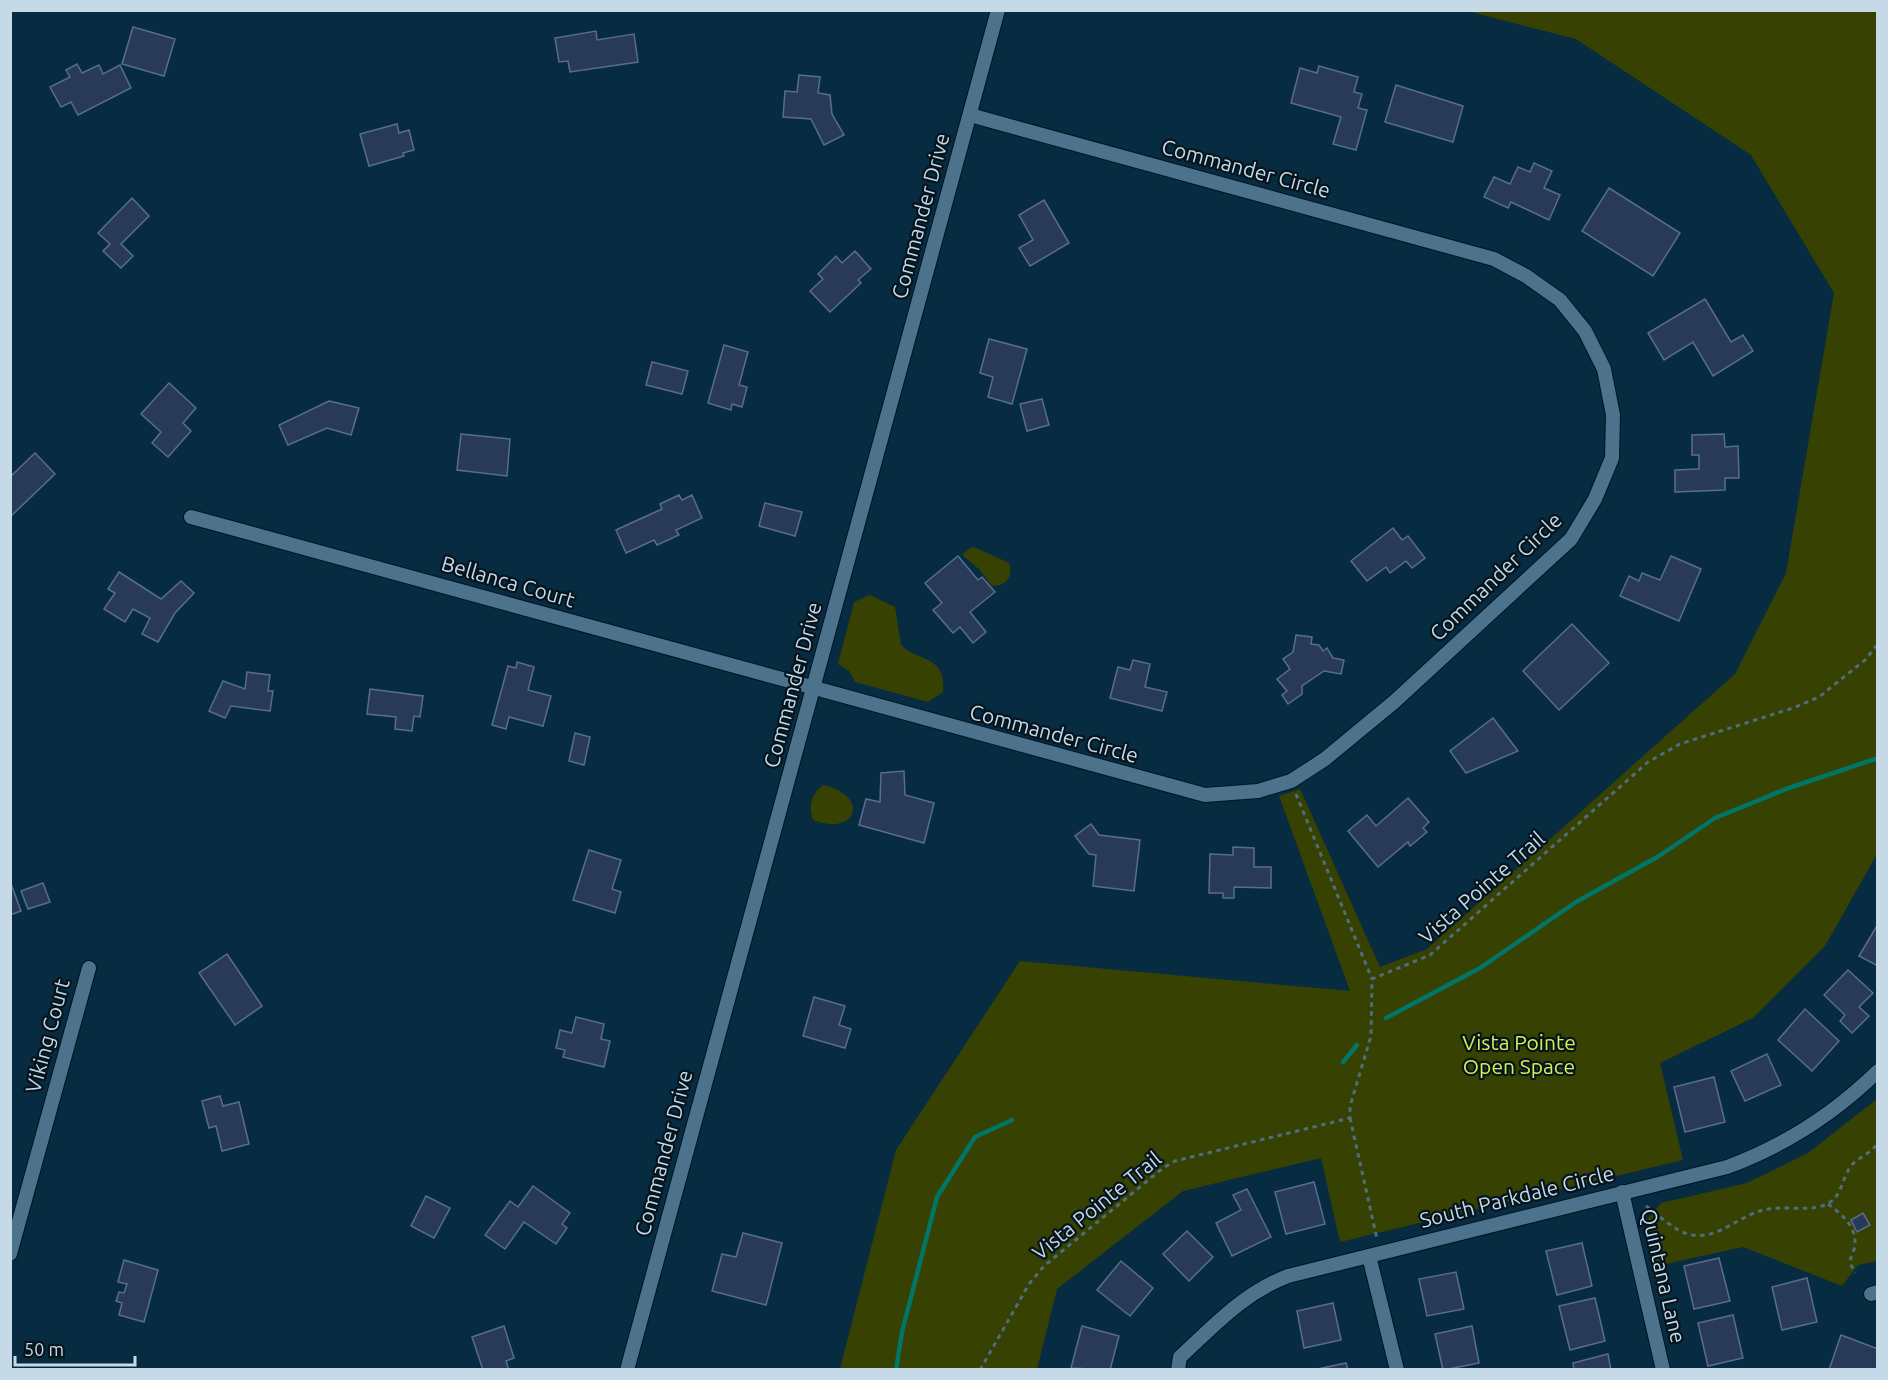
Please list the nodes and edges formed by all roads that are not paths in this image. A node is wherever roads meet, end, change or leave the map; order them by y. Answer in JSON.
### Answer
{"nodes":[{"id":1,"x":998,"y":10,"type":"edge"},
{"id":2,"x":970,"y":115,"type":"junction"},
{"id":3,"x":191,"y":517,"type":"dead end"},
{"id":4,"x":813,"y":690,"type":"junction"},
{"id":5,"x":89,"y":968,"type":"dead end"},
{"id":6,"x":1878,"y":1071,"type":"edge"},
{"id":7,"x":1622,"y":1192,"type":"junction"},
{"id":8,"x":10,"y":1254,"type":"edge"},
{"id":9,"x":1369,"y":1256,"type":"junction"},
{"id":10,"x":627,"y":1370,"type":"edge"},
{"id":11,"x":1178,"y":1370,"type":"edge"},
{"id":12,"x":1397,"y":1370,"type":"edge"},
{"id":13,"x":1663,"y":1370,"type":"edge"}],
"edges":[{"from":1,"to":2,"type":"street","name":"Commander Drive"},
{"from":2,"to":4,"type":"street","name":"Commander Drive"},
{"from":2,"to":4,"type":"street","name":"Commander Circle"},
{"from":3,"to":4,"type":"street","name":"Bellanca Court"},
{"from":4,"to":10,"type":"street","name":"Commander Drive"},
{"from":5,"to":8,"type":"street","name":"Viking Court"},
{"from":6,"to":7,"type":"street","name":"South Parkdale Circle"},
{"from":7,"to":9,"type":"street","name":"South Parkdale Circle"},
{"from":7,"to":13,"type":"street","name":"Quintana Lane"},
{"from":9,"to":11,"type":"street","name":"South Parkdale Circle"},
{"from":9,"to":12,"type":"street"}]}
